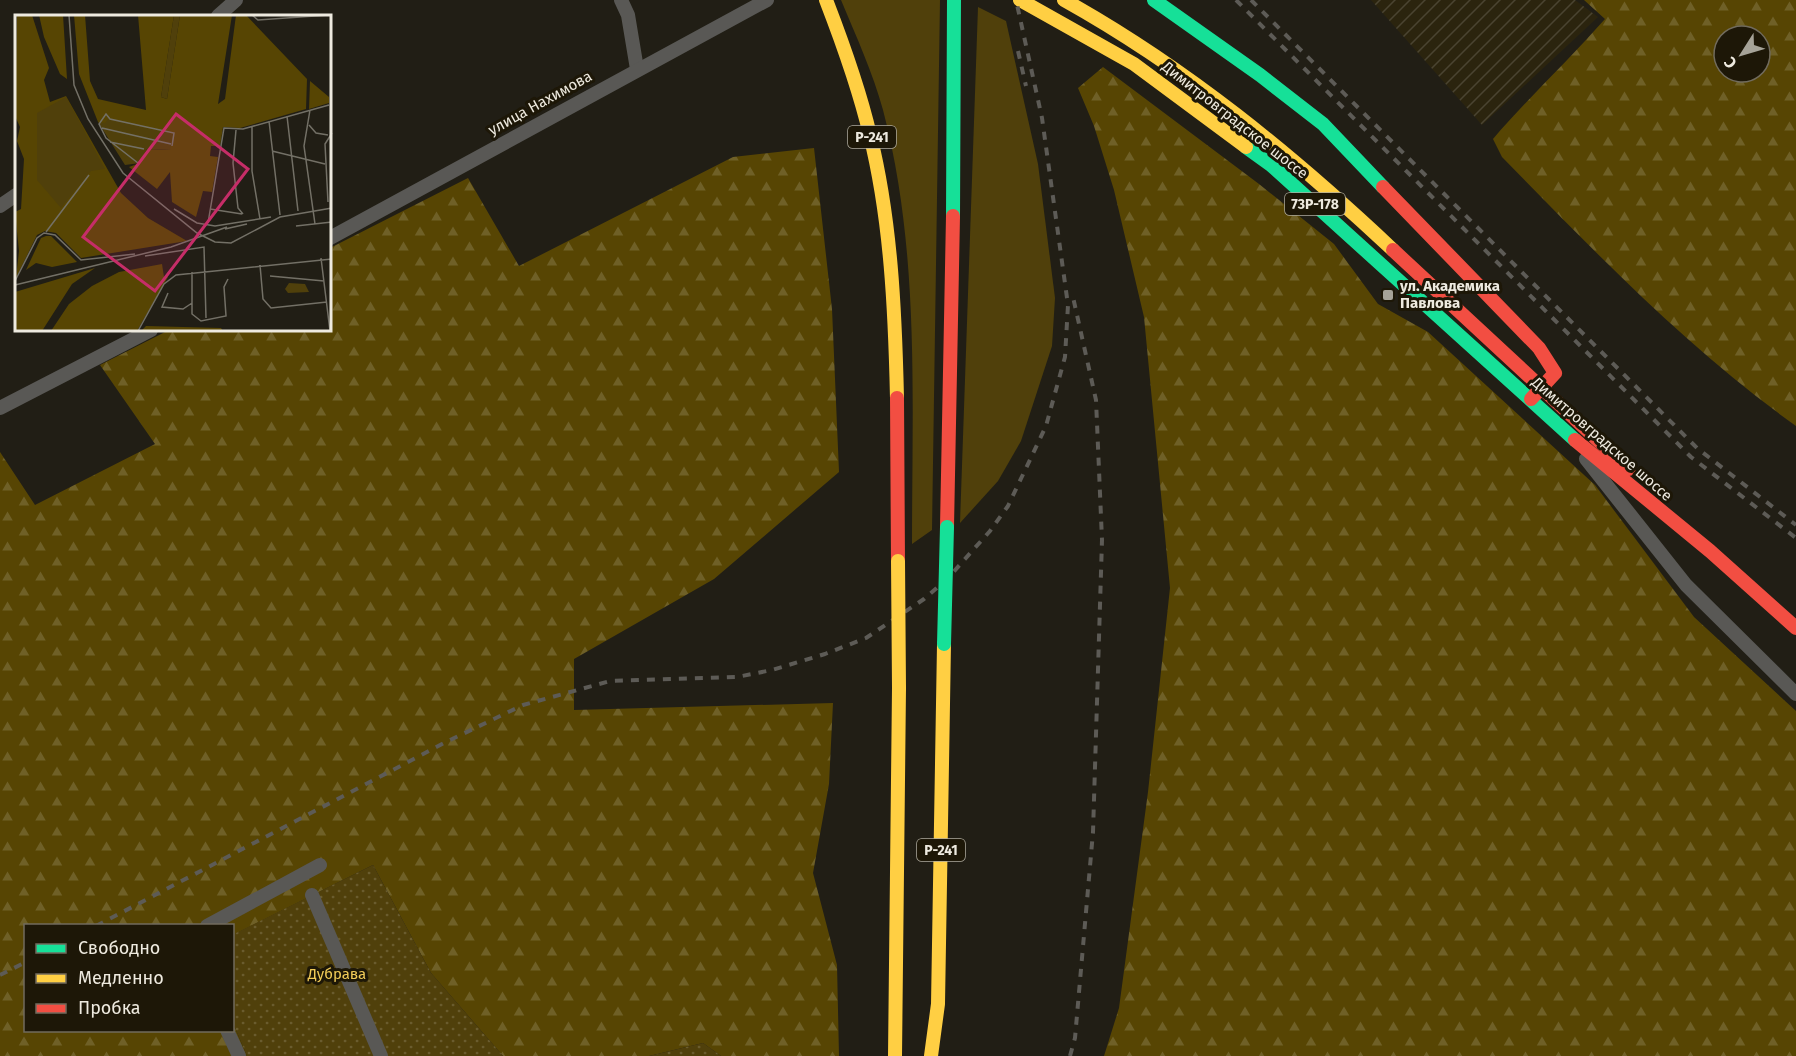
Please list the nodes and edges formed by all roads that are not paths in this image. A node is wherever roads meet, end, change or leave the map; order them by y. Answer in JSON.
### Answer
{"nodes":[{"id":1,"x":236,"y":0,"type":"edge"},
{"id":2,"x":621,"y":0,"type":"edge"},
{"id":3,"x":766,"y":0,"type":"edge"},
{"id":4,"x":826,"y":0,"type":"edge"},
{"id":5,"x":954,"y":0,"type":"edge"},
{"id":6,"x":1020,"y":0,"type":"edge"},
{"id":7,"x":1064,"y":0,"type":"edge"},
{"id":8,"x":1154,"y":0,"type":"edge"},
{"id":9,"x":219,"y":15,"type":"edge"},
{"id":10,"x":637,"y":69,"type":"junction"},
{"id":11,"x":15,"y":196,"type":"edge"},
{"id":12,"x":0,"y":206,"type":"edge"},
{"id":13,"x":332,"y":237,"type":"edge"},
{"id":14,"x":147,"y":332,"type":"edge"},
{"id":15,"x":1543,"y":386,"type":"junction"},
{"id":16,"x":1530,"y":400,"type":"junction"},
{"id":17,"x":0,"y":408,"type":"edge"},
{"id":18,"x":1567,"y":434,"type":"junction"},
{"id":19,"x":1670,"y":519,"type":"junction"},
{"id":20,"x":1642,"y":531,"type":"junction"},
{"id":21,"x":1710,"y":551,"type":"junction"},
{"id":22,"x":1796,"y":628,"type":"edge"},
{"id":23,"x":1796,"y":694,"type":"edge"},
{"id":24,"x":320,"y":865,"type":"dead end"},
{"id":25,"x":312,"y":895,"type":"dead end"},
{"id":26,"x":211,"y":924,"type":"edge"},
{"id":27,"x":228,"y":1032,"type":"edge"},
{"id":28,"x":239,"y":1056,"type":"edge"},
{"id":29,"x":381,"y":1056,"type":"edge"},
{"id":30,"x":895,"y":1056,"type":"edge"},
{"id":31,"x":931,"y":1056,"type":"edge"}],
"edges":[{"from":1,"to":9,"type":"street"},
{"from":2,"to":10,"type":"street"},
{"from":3,"to":10,"type":"street","name":"улица Нахимова"},
{"from":4,"to":30,"type":"main road","number":"Р-241","bridge":true},
{"from":5,"to":31,"type":"main road","number":"Р-241","bridge":true},
{"from":6,"to":16,"type":"main road","name":"Димитровградское шоссе","number":"73Р-178"},
{"from":7,"to":15,"type":"main road","name":"Димитровградское шоссе","number":"73Р-178"},
{"from":8,"to":15,"type":"main road"},
{"from":10,"to":13,"type":"street","name":"улица Нахимова"},
{"from":11,"to":12,"type":"street"},
{"from":14,"to":17,"type":"street"},
{"from":15,"to":16,"type":"main road"},
{"from":15,"to":21,"type":"main road","name":"Димитровградское шоссе","number":"73Р-178"},
{"from":16,"to":18,"type":"main road","name":"Димитровградское шоссе","number":"73Р-178"},
{"from":18,"to":19,"type":"main road","name":"Димитровградское шоссе","number":"73Р-178"},
{"from":18,"to":20,"type":"street"},
{"from":19,"to":20,"type":"street"},
{"from":19,"to":21,"type":"main road","name":"Димитровградское шоссе","number":"73Р-178"},
{"from":20,"to":23,"type":"street"},
{"from":21,"to":22,"type":"main road","name":"Димитровградское шоссе"},
{"from":24,"to":26,"type":"street"},
{"from":25,"to":29,"type":"street"},
{"from":27,"to":28,"type":"street"}]}
